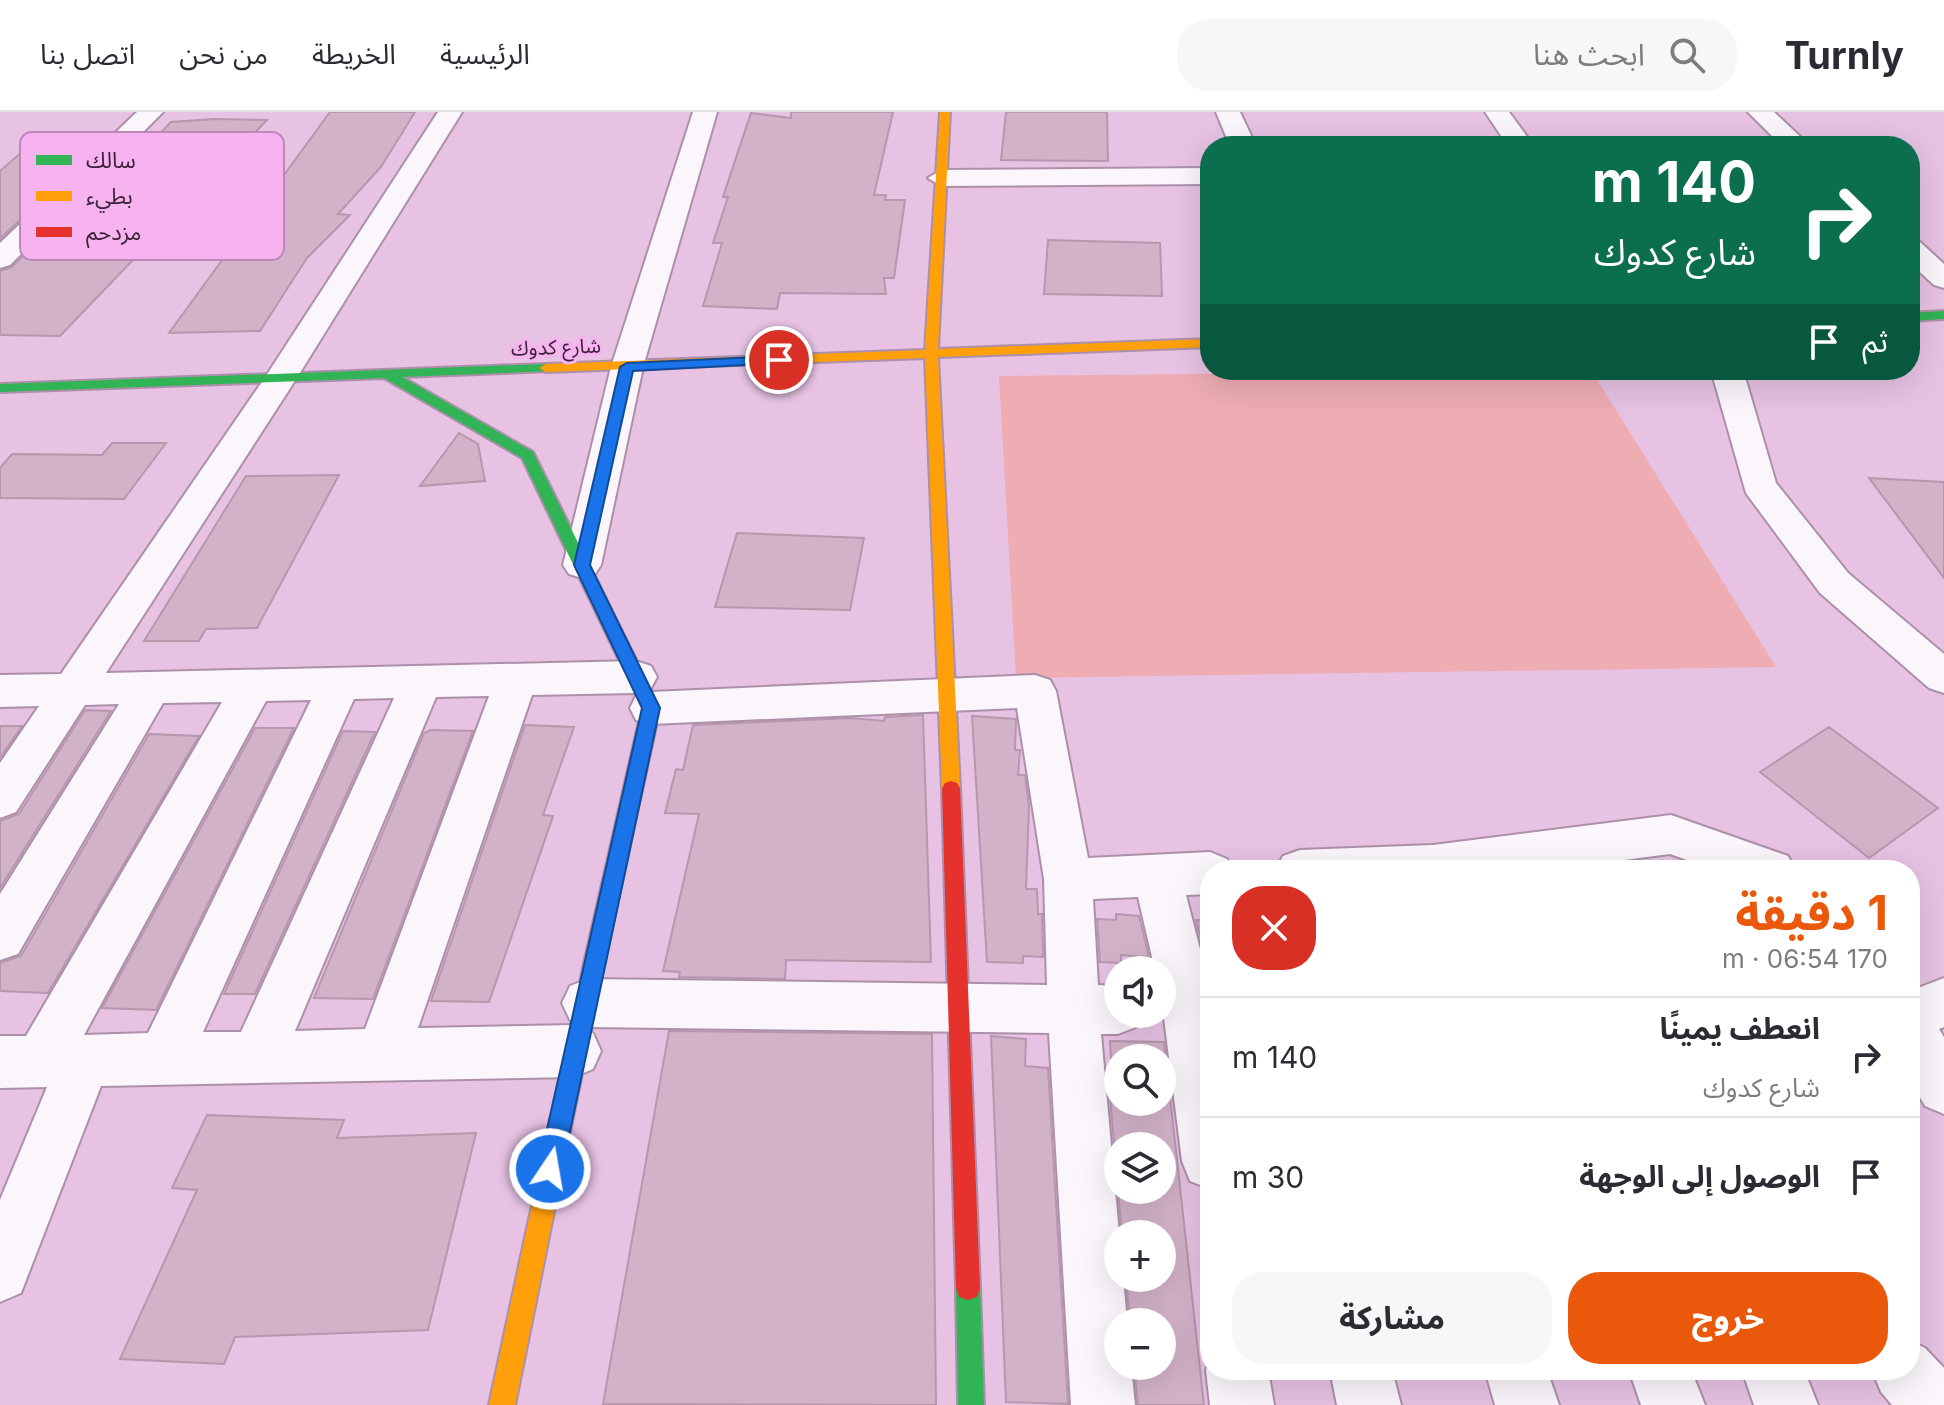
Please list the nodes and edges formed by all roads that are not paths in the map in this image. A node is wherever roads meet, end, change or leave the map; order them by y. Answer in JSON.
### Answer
{"nodes":[{"id":1,"x":151,"y":112,"type":"edge"},
{"id":2,"x":450,"y":112,"type":"edge"},
{"id":3,"x":705,"y":112,"type":"edge"},
{"id":4,"x":945,"y":112,"type":"edge"},
{"id":5,"x":1228,"y":112,"type":"edge"},
{"id":6,"x":1497,"y":112,"type":"edge"},
{"id":7,"x":1760,"y":112,"type":"edge"},
{"id":8,"x":130,"y":132,"type":"edge"},
{"id":9,"x":1239,"y":136,"type":"edge"},
{"id":10,"x":1514,"y":136,"type":"edge"},
{"id":11,"x":1786,"y":136,"type":"edge"},
{"id":12,"x":1200,"y":176,"type":"edge"},
{"id":13,"x":941,"y":178,"type":"junction"},
{"id":14,"x":20,"y":240,"type":"edge"},
{"id":15,"x":1920,"y":257,"type":"edge"},
{"id":16,"x":0,"y":259,"type":"edge"},
{"id":17,"x":1944,"y":279,"type":"edge"},
{"id":18,"x":1944,"y":315,"type":"edge"},
{"id":19,"x":1920,"y":316,"type":"edge"},
{"id":20,"x":1200,"y":343,"type":"edge"},
{"id":21,"x":931,"y":352,"type":"junction"},
{"id":22,"x":627,"y":367,"type":"junction"},
{"id":23,"x":388,"y":375,"type":"junction"},
{"id":24,"x":282,"y":376,"type":"junction"},
{"id":25,"x":1730,"y":380,"type":"edge"},
{"id":26,"x":0,"y":388,"type":"edge"},
{"id":27,"x":582,"y":565,"type":"junction"},
{"id":28,"x":1944,"y":677,"type":"edge"},
{"id":29,"x":516,"y":680,"type":"junction"},
{"id":30,"x":422,"y":682,"type":"junction"},
{"id":31,"x":340,"y":684,"type":"junction"},
{"id":32,"x":253,"y":686,"type":"junction"},
{"id":33,"x":76,"y":689,"type":"junction"},
{"id":34,"x":150,"y":689,"type":"junction"},
{"id":35,"x":0,"y":691,"type":"edge"},
{"id":36,"x":644,"y":693,"type":"junction"},
{"id":37,"x":946,"y":695,"type":"junction"},
{"id":38,"x":0,"y":799,"type":"edge"},
{"id":39,"x":1679,"y":852,"type":"edge"},
{"id":40,"x":1559,"y":860,"type":"edge"},
{"id":41,"x":1720,"y":860,"type":"edge"},
{"id":42,"x":1200,"y":873,"type":"edge"},
{"id":43,"x":1157,"y":875,"type":"junction"},
{"id":44,"x":1068,"y":879,"type":"junction"},
{"id":45,"x":0,"y":938,"type":"edge"},
{"id":46,"x":1944,"y":1002,"type":"edge"},
{"id":47,"x":961,"y":1008,"type":"junction"},
{"id":48,"x":1096,"y":1010,"type":"edge"},
{"id":49,"x":1187,"y":1011,"type":"edge"},
{"id":50,"x":1920,"y":1012,"type":"edge"},
{"id":51,"x":581,"y":1027,"type":"junction"},
{"id":52,"x":1920,"y":1047,"type":"edge"},
{"id":53,"x":382,"y":1055,"type":"junction"},
{"id":54,"x":257,"y":1057,"type":"junction"},
{"id":55,"x":164,"y":1058,"type":"junction"},
{"id":56,"x":42,"y":1061,"type":"edge"},
{"id":57,"x":1944,"y":1087,"type":"edge"},
{"id":58,"x":1200,"y":1096,"type":"edge"},
{"id":59,"x":0,"y":1272,"type":"edge"},
{"id":60,"x":1238,"y":1380,"type":"edge"},
{"id":61,"x":1363,"y":1380,"type":"edge"},
{"id":62,"x":1519,"y":1380,"type":"edge"},
{"id":63,"x":1664,"y":1380,"type":"edge"},
{"id":64,"x":1777,"y":1380,"type":"edge"},
{"id":65,"x":1912,"y":1380,"type":"edge"},
{"id":66,"x":502,"y":1405,"type":"edge"},
{"id":67,"x":971,"y":1405,"type":"edge"},
{"id":68,"x":1103,"y":1405,"type":"edge"},
{"id":69,"x":1242,"y":1405,"type":"edge"},
{"id":70,"x":1369,"y":1405,"type":"edge"},
{"id":71,"x":1527,"y":1405,"type":"edge"},
{"id":72,"x":1673,"y":1405,"type":"edge"},
{"id":73,"x":1786,"y":1405,"type":"edge"},
{"id":74,"x":1935,"y":1405,"type":"edge"}],
"edges":[{"from":1,"to":8,"type":"street"},
{"from":2,"to":24,"type":"street"},
{"from":3,"to":22,"type":"street"},
{"from":4,"to":13,"type":"street"},
{"from":5,"to":9,"type":"street"},
{"from":6,"to":10,"type":"street"},
{"from":7,"to":11,"type":"street"},
{"from":12,"to":13,"type":"street"},
{"from":13,"to":21,"type":"street"},
{"from":14,"to":16,"type":"street"},
{"from":15,"to":17,"type":"street"},
{"from":18,"to":19,"type":"street"},
{"from":20,"to":21,"type":"street","name":"شارع كدوك"},
{"from":21,"to":22,"type":"street","name":"شارع كدوك"},
{"from":21,"to":37,"type":"street"},
{"from":22,"to":23,"type":"street","name":"شارع كدوك"},
{"from":22,"to":27,"type":"street"},
{"from":23,"to":24,"type":"street","name":"شارع كدوك"},
{"from":23,"to":27,"type":"street"},
{"from":24,"to":26,"type":"street","name":"شارع كدوك"},
{"from":24,"to":33,"type":"street"},
{"from":25,"to":28,"type":"street"},
{"from":27,"to":36,"type":"street"},
{"from":29,"to":30,"type":"street"},
{"from":29,"to":36,"type":"street"},
{"from":29,"to":53,"type":"street"},
{"from":30,"to":31,"type":"street"},
{"from":30,"to":54,"type":"street"},
{"from":31,"to":32,"type":"street"},
{"from":31,"to":55,"type":"street"},
{"from":32,"to":34,"type":"street"},
{"from":32,"to":56,"type":"street"},
{"from":33,"to":34,"type":"street"},
{"from":33,"to":35,"type":"street"},
{"from":33,"to":38,"type":"street"},
{"from":34,"to":45,"type":"street"},
{"from":36,"to":37,"type":"street"},
{"from":36,"to":51,"type":"street"},
{"from":37,"to":44,"type":"street"},
{"from":37,"to":47,"type":"street"},
{"from":39,"to":40,"type":"street"},
{"from":39,"to":41,"type":"street"},
{"from":42,"to":43,"type":"street"},
{"from":43,"to":44,"type":"street"},
{"from":43,"to":49,"type":"street"},
{"from":44,"to":48,"type":"street"},
{"from":46,"to":50,"type":"street"},
{"from":47,"to":48,"type":"street"},
{"from":47,"to":51,"type":"street"},
{"from":47,"to":67,"type":"street"},
{"from":48,"to":68,"type":"street"},
{"from":49,"to":58,"type":"street"},
{"from":51,"to":53,"type":"street"},
{"from":51,"to":66,"type":"street"},
{"from":52,"to":57,"type":"street"},
{"from":53,"to":54,"type":"street"},
{"from":54,"to":55,"type":"street"},
{"from":55,"to":56,"type":"street"},
{"from":56,"to":59,"type":"street"},
{"from":60,"to":69,"type":"street"},
{"from":61,"to":70,"type":"street"},
{"from":62,"to":71,"type":"street"},
{"from":63,"to":72,"type":"street"},
{"from":64,"to":73,"type":"street"},
{"from":65,"to":74,"type":"street"}]}
